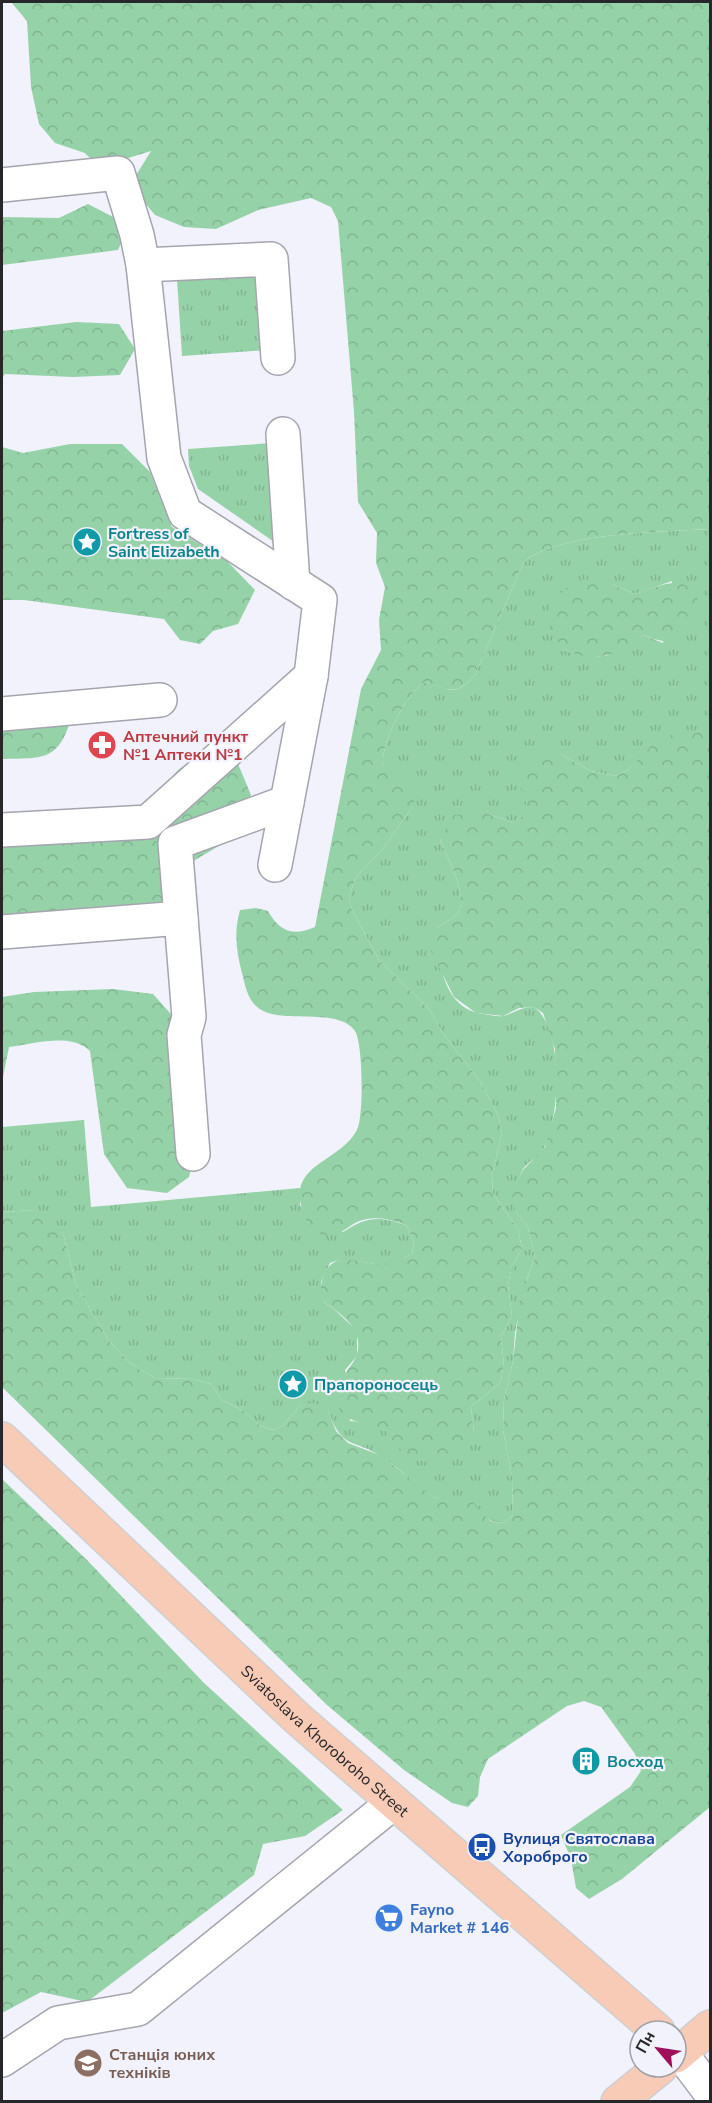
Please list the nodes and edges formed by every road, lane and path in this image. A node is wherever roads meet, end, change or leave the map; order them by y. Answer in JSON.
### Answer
{"nodes":[{"id":1,"x":2,"y":185,"type":"edge"},
{"id":2,"x":143,"y":265,"type":"junction"},
{"id":3,"x":278,"y":358,"type":"dead end"},
{"id":4,"x":283,"y":434,"type":"dead end"},
{"id":5,"x":293,"y":583,"type":"junction"},
{"id":6,"x":311,"y":676,"type":"junction"},
{"id":7,"x":160,"y":700,"type":"dead end"},
{"id":8,"x":2,"y":714,"type":"edge"},
{"id":9,"x":287,"y":802,"type":"junction"},
{"id":10,"x":2,"y":830,"type":"edge"},
{"id":11,"x":275,"y":865,"type":"dead end"},
{"id":12,"x":181,"y":918,"type":"junction"},
{"id":13,"x":2,"y":932,"type":"edge"},
{"id":14,"x":193,"y":1154,"type":"dead end"},
{"id":15,"x":2,"y":1438,"type":"edge"},
{"id":16,"x":393,"y":1803,"type":"junction"},
{"id":17,"x":634,"y":2019,"type":"edge"},
{"id":18,"x":711,"y":2027,"type":"edge"},
{"id":19,"x":688,"y":2040,"type":"edge"},
{"id":20,"x":2,"y":2060,"type":"edge"},
{"id":21,"x":688,"y":2069,"type":"edge"},
{"id":22,"x":641,"y":2079,"type":"edge"},
{"id":23,"x":711,"y":2092,"type":"edge"},
{"id":24,"x":618,"y":2102,"type":"edge"}],
"edges":[{"from":1,"to":2,"type":"street"},
{"from":2,"to":3,"type":"street"},
{"from":2,"to":5,"type":"street"},
{"from":4,"to":5,"type":"street"},
{"from":5,"to":6,"type":"street"},
{"from":6,"to":9,"type":"street"},
{"from":6,"to":10,"type":"street"},
{"from":7,"to":8,"type":"street"},
{"from":9,"to":11,"type":"street"},
{"from":9,"to":12,"type":"street"},
{"from":12,"to":13,"type":"street"},
{"from":12,"to":14,"type":"street"},
{"from":15,"to":16,"type":"main road","name":"Sviatoslava Khorobroho Street"},
{"from":16,"to":17,"type":"main road","name":"Sviatoslava Khorobroho Street"},
{"from":16,"to":20,"type":"street"},
{"from":18,"to":19,"type":"main road"},
{"from":21,"to":23,"type":"street","name":"Sviatoslava Khorobroho Street"},
{"from":22,"to":24,"type":"main road"}]}
